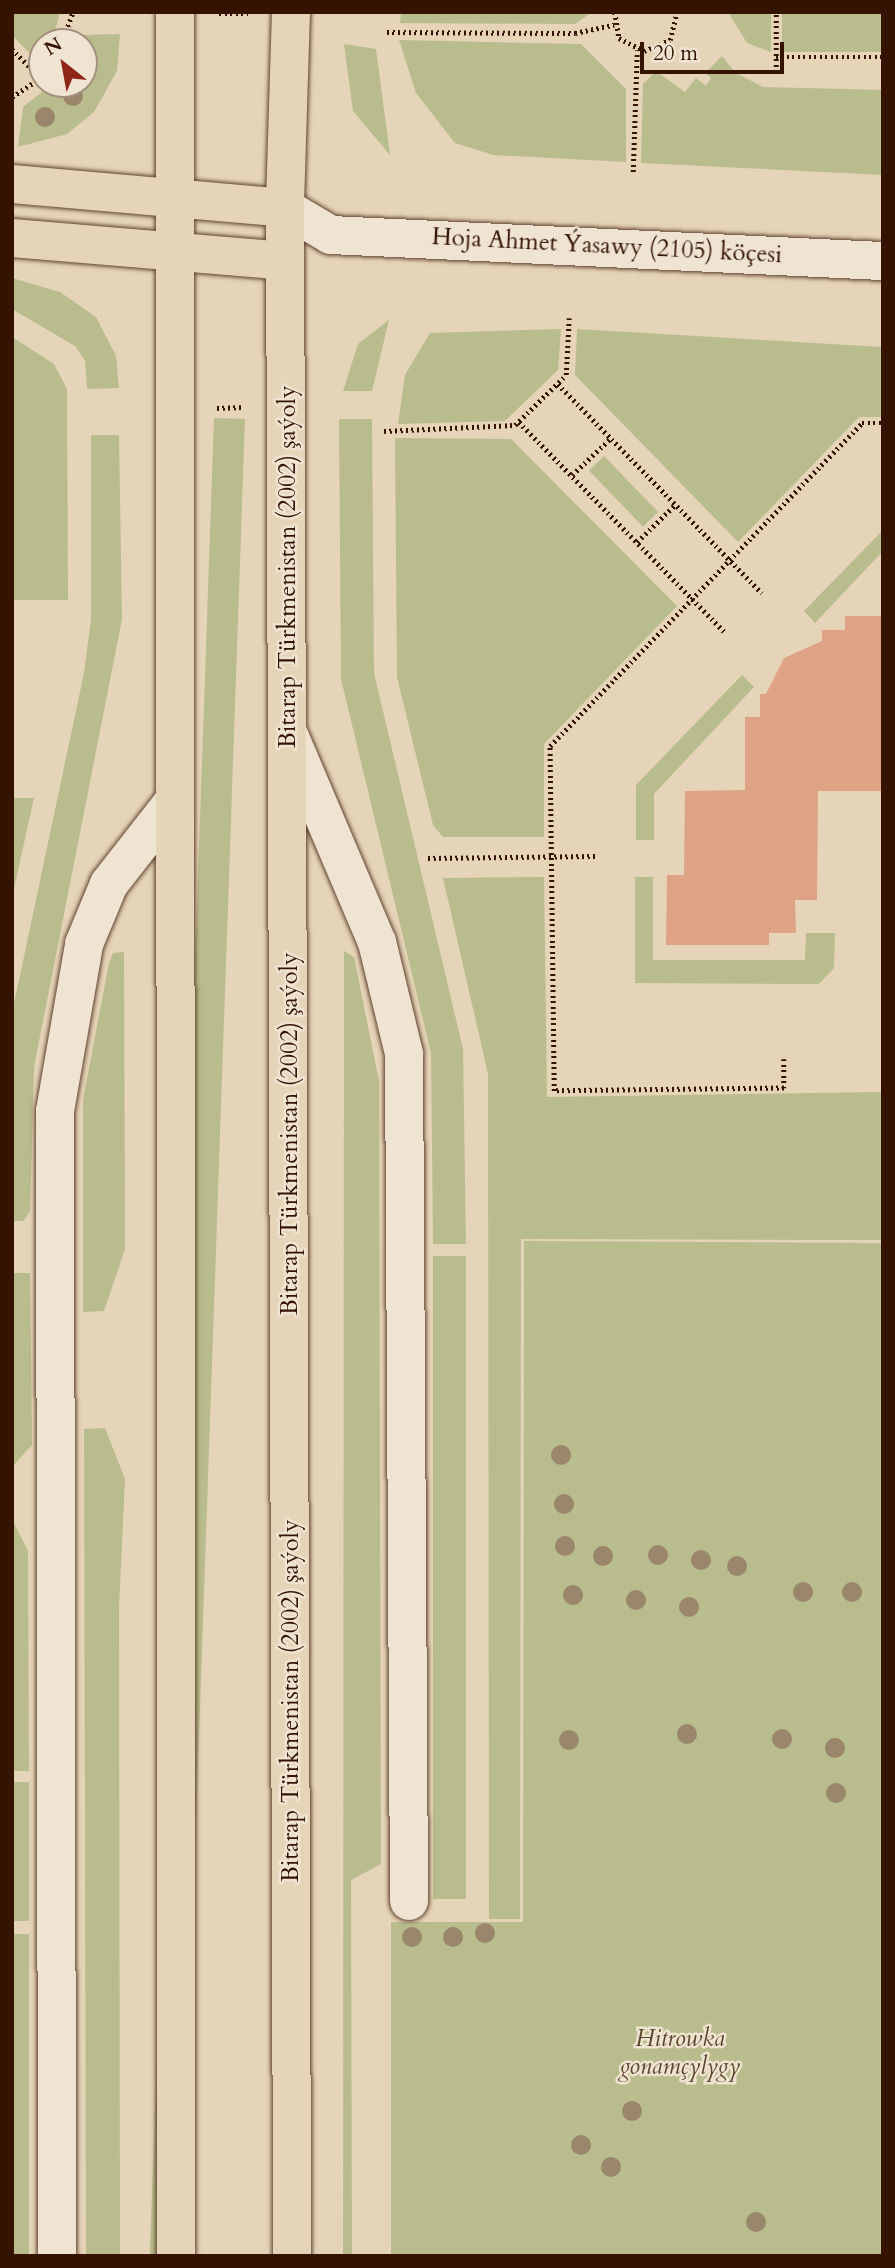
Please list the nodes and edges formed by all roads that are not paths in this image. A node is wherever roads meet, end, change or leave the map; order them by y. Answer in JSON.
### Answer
{"nodes":[{"id":1,"x":175,"y":12,"type":"edge"},
{"id":2,"x":291,"y":12,"type":"edge"},
{"id":3,"x":12,"y":184,"type":"edge"},
{"id":4,"x":174,"y":198,"type":"junction"},
{"id":5,"x":285,"y":208,"type":"junction"},
{"id":6,"x":331,"y":235,"type":"junction"},
{"id":7,"x":12,"y":239,"type":"edge"},
{"id":8,"x":174,"y":252,"type":"junction"},
{"id":9,"x":285,"y":261,"type":"junction"},
{"id":10,"x":883,"y":261,"type":"edge"},
{"id":11,"x":289,"y":735,"type":"junction"},
{"id":12,"x":173,"y":802,"type":"junction"},
{"id":13,"x":409,"y":1901,"type":"dead end"},
{"id":14,"x":57,"y":2256,"type":"edge"},
{"id":15,"x":176,"y":2256,"type":"edge"},
{"id":16,"x":292,"y":2256,"type":"edge"}],
"edges":[{"from":1,"to":4,"type":"main road"},
{"from":2,"to":5,"type":"main road","name":"Bitarap Türkmenistan (2002) şaýoly"},
{"from":3,"to":4,"type":"main road","name":"Hoja Ahmet Ýasawy (2105) köçesi"},
{"from":4,"to":5,"type":"main road","name":"Hoja Ahmet Ýasawy (2105) köçesi"},
{"from":4,"to":8,"type":"main road"},
{"from":5,"to":6,"type":"street","name":"Hoja Ahmet Ýasawy (2105) köçesi"},
{"from":5,"to":9,"type":"main road","name":"Bitarap Türkmenistan (2002) şaýoly"},
{"from":6,"to":9,"type":"street"},
{"from":6,"to":10,"type":"street","name":"Hoja Ahmet Ýasawy (2105) köçesi"},
{"from":7,"to":8,"type":"main road"},
{"from":8,"to":9,"type":"main road"},
{"from":8,"to":12,"type":"main road"},
{"from":9,"to":11,"type":"main road","name":"Bitarap Türkmenistan (2002) şaýoly"},
{"from":11,"to":13,"type":"street"},
{"from":11,"to":16,"type":"main road","name":"Bitarap Türkmenistan (2002) şaýoly"},
{"from":12,"to":14,"type":"street"},
{"from":12,"to":15,"type":"main road"}]}
